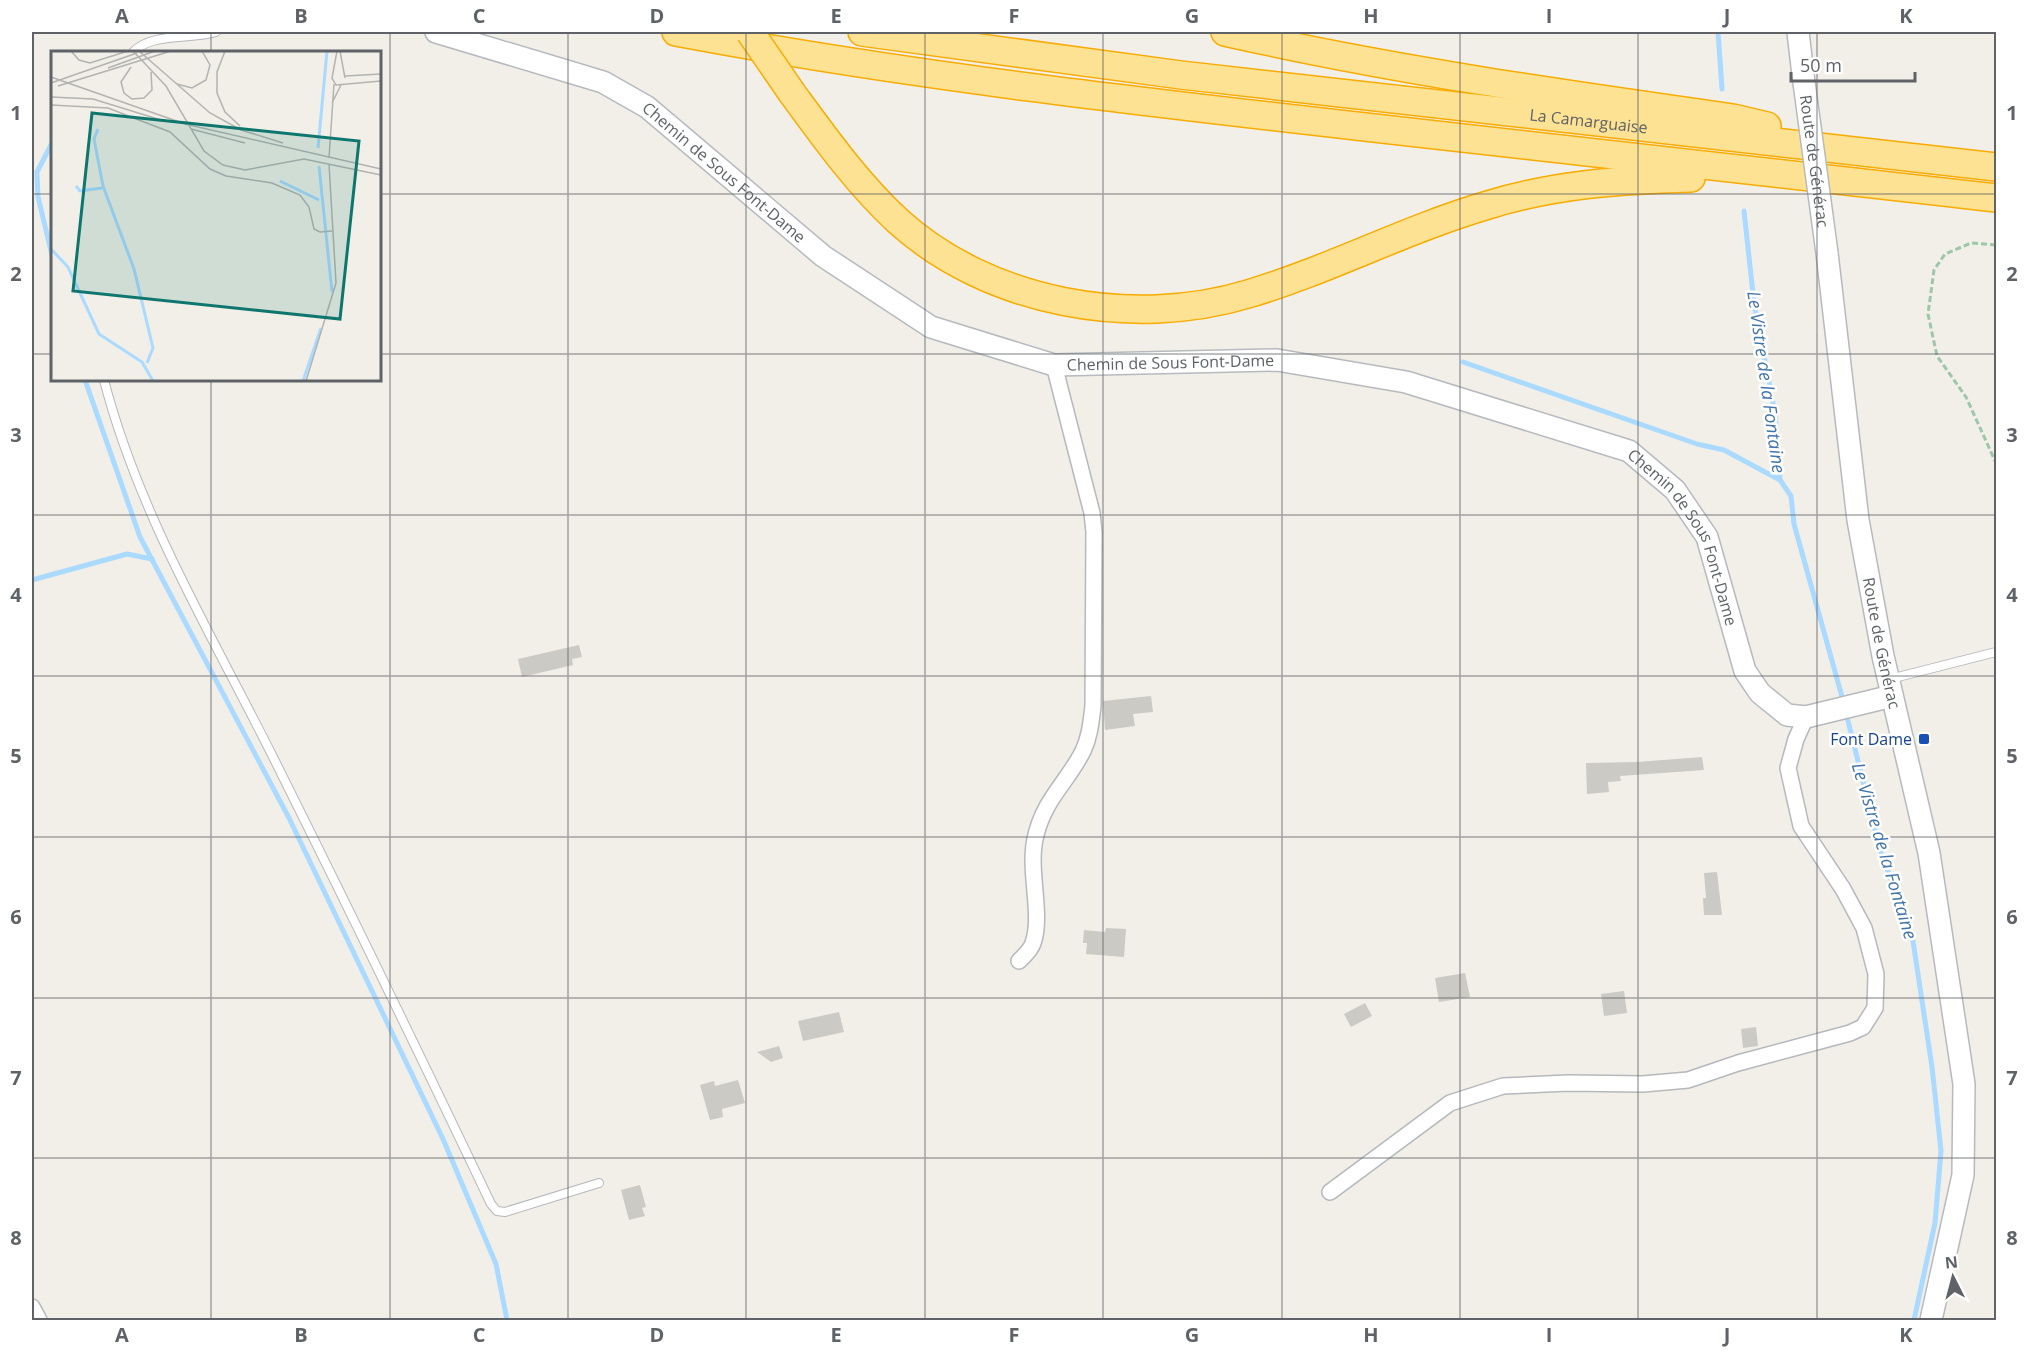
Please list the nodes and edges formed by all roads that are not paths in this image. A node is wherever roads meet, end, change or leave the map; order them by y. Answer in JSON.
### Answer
{"nodes":[{"id":1,"x":216,"y":32,"type":"edge"},
{"id":2,"x":436,"y":32,"type":"edge"},
{"id":3,"x":676,"y":32,"type":"edge"},
{"id":4,"x":750,"y":32,"type":"edge"},
{"id":5,"x":862,"y":32,"type":"edge"},
{"id":6,"x":1225,"y":32,"type":"edge"},
{"id":7,"x":1246,"y":32,"type":"edge"},
{"id":8,"x":1798,"y":32,"type":"edge"},
{"id":9,"x":1277,"y":43,"type":"junction"},
{"id":10,"x":134,"y":51,"type":"edge"},
{"id":11,"x":1881,"y":154,"type":"junction"},
{"id":12,"x":1996,"y":167,"type":"edge"},
{"id":13,"x":1996,"y":198,"type":"edge"},
{"id":14,"x":1996,"y":211,"type":"edge"},
{"id":15,"x":1054,"y":365,"type":"junction"},
{"id":16,"x":104,"y":381,"type":"edge"},
{"id":17,"x":1996,"y":652,"type":"edge"},
{"id":18,"x":1890,"y":688,"type":"junction"},
{"id":19,"x":1806,"y":717,"type":"junction"},
{"id":20,"x":1019,"y":961,"type":"dead end"},
{"id":21,"x":599,"y":1183,"type":"dead end"},
{"id":22,"x":1330,"y":1192,"type":"dead end"},
{"id":23,"x":32,"y":1307,"type":"edge"},
{"id":24,"x":39,"y":1320,"type":"edge"},
{"id":25,"x":1931,"y":1320,"type":"edge"}],
"edges":[{"from":1,"to":10,"type":"lane"},
{"from":2,"to":15,"type":"street","name":"Chemin de Sous Font-Dame"},
{"from":3,"to":13,"type":"highway"},
{"from":4,"to":14,"type":"highway","bridge":true},
{"from":5,"to":11,"type":"highway","name":"La Camarguaise"},
{"from":6,"to":9,"type":"highway"},
{"from":7,"to":9,"type":"highway"},
{"from":8,"to":18,"type":"street","name":"Route de Générac","bridge":true},
{"from":9,"to":11,"type":"highway"},
{"from":11,"to":12,"type":"highway","name":"La Camarguaise"},
{"from":15,"to":19,"type":"street","name":"Chemin de Sous Font-Dame"},
{"from":15,"to":20,"type":"street"},
{"from":16,"to":21,"type":"lane"},
{"from":17,"to":18,"type":"lane"},
{"from":18,"to":19,"type":"street"},
{"from":18,"to":25,"type":"street","name":"Route de Générac"},
{"from":19,"to":22,"type":"street"},
{"from":23,"to":24,"type":"street"}]}
